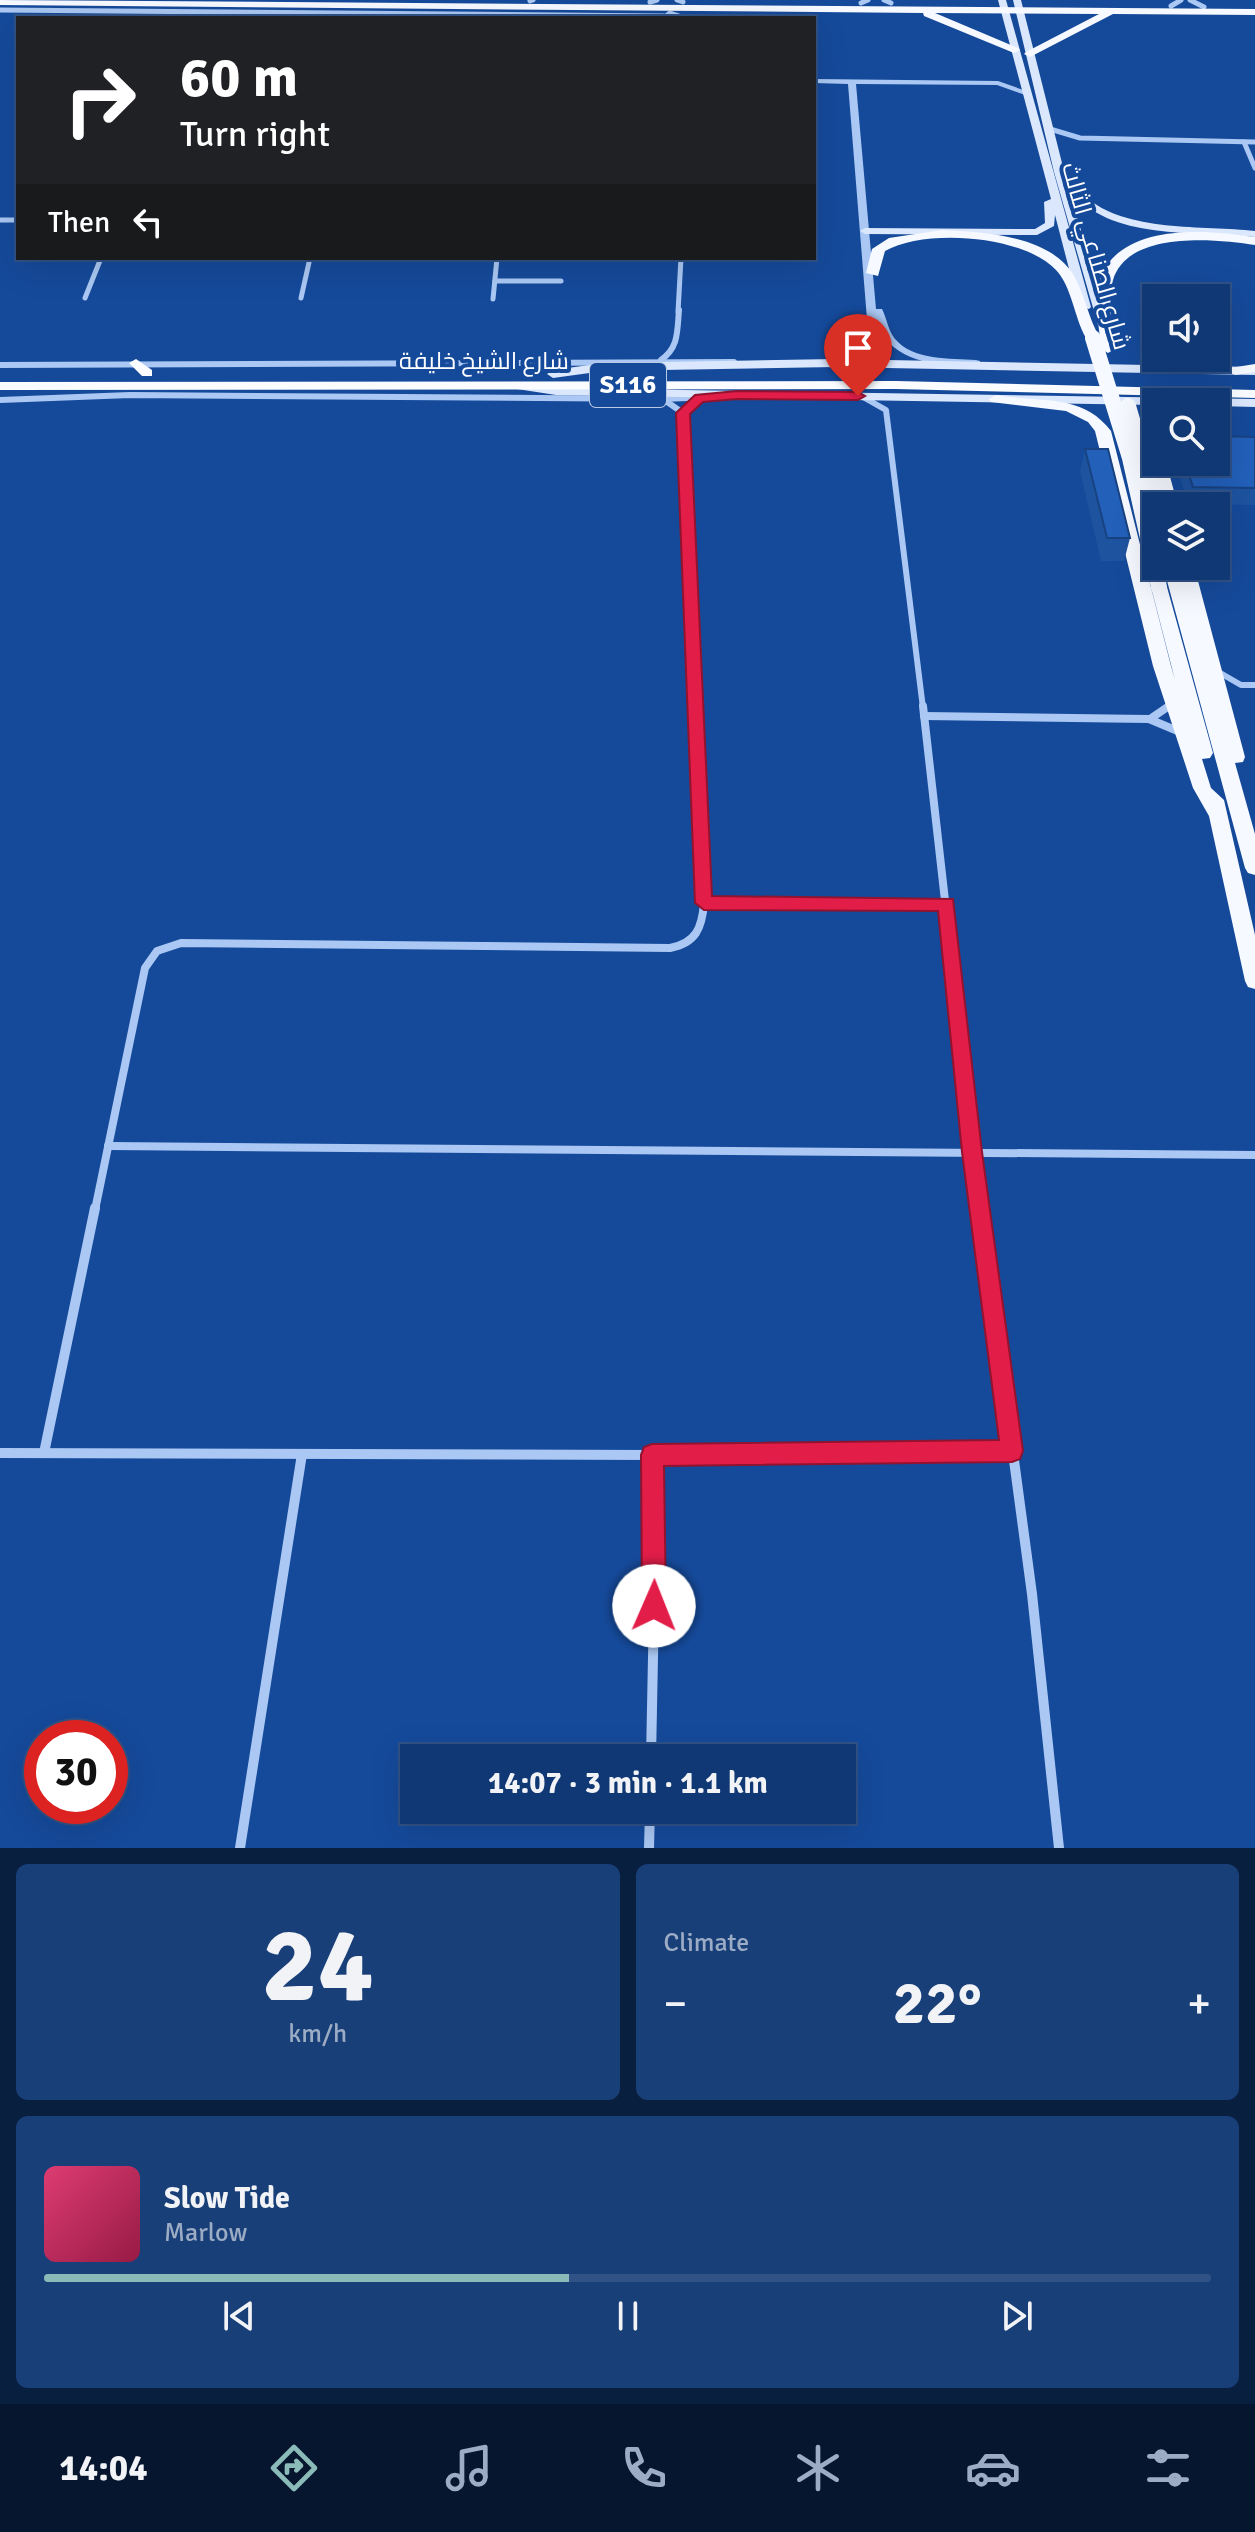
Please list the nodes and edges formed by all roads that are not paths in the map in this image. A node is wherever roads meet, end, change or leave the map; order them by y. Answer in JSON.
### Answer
{"nodes":[{"id":1,"x":364,"y":0,"type":"edge"},
{"id":2,"x":474,"y":0,"type":"edge"},
{"id":3,"x":1092,"y":0,"type":"edge"},
{"id":4,"x":1190,"y":0,"type":"edge"},
{"id":5,"x":532,"y":1,"type":"edge"},
{"id":6,"x":589,"y":1,"type":"edge"},
{"id":7,"x":0,"y":2,"type":"edge"},
{"id":8,"x":865,"y":2,"type":"edge"},
{"id":9,"x":888,"y":2,"type":"edge"},
{"id":10,"x":558,"y":3,"type":"edge"},
{"id":11,"x":684,"y":3,"type":"edge"},
{"id":12,"x":1176,"y":3,"type":"edge"},
{"id":13,"x":913,"y":4,"type":"edge"},
{"id":14,"x":1008,"y":6,"type":"edge"},
{"id":15,"x":1204,"y":7,"type":"junction"},
{"id":16,"x":182,"y":8,"type":"junction"},
{"id":17,"x":1115,"y":8,"type":"junction"},
{"id":18,"x":660,"y":9,"type":"edge"},
{"id":19,"x":1255,"y":9,"type":"edge"},
{"id":20,"x":0,"y":10,"type":"edge"},
{"id":21,"x":383,"y":10,"type":"junction"},
{"id":22,"x":480,"y":16,"type":"edge"},
{"id":23,"x":677,"y":16,"type":"edge"},
{"id":24,"x":1014,"y":50,"type":"junction"},
{"id":25,"x":1030,"y":54,"type":"junction"},
{"id":26,"x":1020,"y":75,"type":"junction"},
{"id":27,"x":816,"y":81,"type":"edge"},
{"id":28,"x":852,"y":81,"type":"junction"},
{"id":29,"x":998,"y":83,"type":"junction"},
{"id":30,"x":1025,"y":92,"type":"junction"},
{"id":31,"x":1050,"y":129,"type":"junction"},
{"id":32,"x":1080,"y":138,"type":"junction"},
{"id":33,"x":1244,"y":142,"type":"junction"},
{"id":34,"x":1255,"y":142,"type":"edge"},
{"id":35,"x":1059,"y":145,"type":"junction"},
{"id":36,"x":1255,"y":168,"type":"edge"},
{"id":37,"x":1059,"y":172,"type":"junction"},
{"id":38,"x":1054,"y":194,"type":"junction"},
{"id":39,"x":865,"y":229,"type":"junction"},
{"id":40,"x":1255,"y":234,"type":"edge"},
{"id":41,"x":1255,"y":241,"type":"edge"},
{"id":42,"x":100,"y":260,"type":"edge"},
{"id":43,"x":310,"y":260,"type":"edge"},
{"id":44,"x":497,"y":260,"type":"edge"},
{"id":45,"x":681,"y":260,"type":"edge"},
{"id":46,"x":873,"y":273,"type":"junction"},
{"id":47,"x":495,"y":281,"type":"junction"},
{"id":48,"x":561,"y":281,"type":"dead end"},
{"id":49,"x":1088,"y":292,"type":"junction"},
{"id":50,"x":85,"y":298,"type":"dead end"},
{"id":51,"x":301,"y":298,"type":"dead end"},
{"id":52,"x":493,"y":299,"type":"dead end"},
{"id":53,"x":677,"y":342,"type":"junction"},
{"id":54,"x":661,"y":360,"type":"junction"},
{"id":55,"x":694,"y":360,"type":"junction"},
{"id":56,"x":835,"y":363,"type":"junction"},
{"id":57,"x":759,"y":364,"type":"junction"},
{"id":58,"x":0,"y":365,"type":"edge"},
{"id":59,"x":987,"y":365,"type":"junction"},
{"id":60,"x":142,"y":368,"type":"junction"},
{"id":61,"x":1255,"y":370,"type":"edge"},
{"id":62,"x":1235,"y":371,"type":"joint"},
{"id":63,"x":0,"y":374,"type":"edge"},
{"id":64,"x":553,"y":374,"type":"junction"},
{"id":65,"x":1255,"y":382,"type":"edge"},
{"id":66,"x":0,"y":386,"type":"edge"},
{"id":67,"x":337,"y":386,"type":"junction"},
{"id":68,"x":520,"y":386,"type":"junction"},
{"id":69,"x":1255,"y":394,"type":"edge"},
{"id":70,"x":317,"y":395,"type":"junction"},
{"id":71,"x":737,"y":395,"type":"junction"},
{"id":72,"x":858,"y":396,"type":"junction"},
{"id":73,"x":905,"y":396,"type":"junction"},
{"id":74,"x":699,"y":398,"type":"junction"},
{"id":75,"x":663,"y":399,"type":"junction"},
{"id":76,"x":996,"y":399,"type":"junction"},
{"id":77,"x":0,"y":400,"type":"edge"},
{"id":78,"x":1142,"y":401,"type":"edge"},
{"id":79,"x":1230,"y":402,"type":"edge"},
{"id":80,"x":1255,"y":403,"type":"edge"},
{"id":81,"x":886,"y":410,"type":"junction"},
{"id":82,"x":683,"y":413,"type":"junction"},
{"id":83,"x":1154,"y":492,"type":"edge"},
{"id":84,"x":1168,"y":580,"type":"edge"},
{"id":85,"x":1190,"y":580,"type":"edge"},
{"id":86,"x":1167,"y":586,"type":"junction"},
{"id":87,"x":1215,"y":669,"type":"junction"},
{"id":88,"x":1241,"y":685,"type":"junction"},
{"id":89,"x":1255,"y":685,"type":"edge"},
{"id":90,"x":1223,"y":697,"type":"junction"},
{"id":91,"x":1173,"y":700,"type":"junction"},
{"id":92,"x":924,"y":716,"type":"junction"},
{"id":93,"x":1149,"y":719,"type":"junction"},
{"id":94,"x":1186,"y":737,"type":"junction"},
{"id":95,"x":1215,"y":811,"type":"junction"},
{"id":96,"x":1241,"y":812,"type":"junction"},
{"id":97,"x":1255,"y":868,"type":"edge"},
{"id":98,"x":704,"y":903,"type":"junction"},
{"id":99,"x":946,"y":904,"type":"junction"},
{"id":100,"x":1255,"y":981,"type":"edge"},
{"id":101,"x":108,"y":1146,"type":"junction"},
{"id":102,"x":972,"y":1152,"type":"junction"},
{"id":103,"x":1255,"y":1155,"type":"edge"},
{"id":104,"x":1012,"y":1451,"type":"junction"},
{"id":105,"x":0,"y":1453,"type":"edge"},
{"id":106,"x":44,"y":1453,"type":"junction"},
{"id":107,"x":302,"y":1454,"type":"junction"},
{"id":108,"x":652,"y":1455,"type":"junction"},
{"id":109,"x":651,"y":1744,"type":"edge"},
{"id":110,"x":650,"y":1824,"type":"edge"},
{"id":111,"x":240,"y":1848,"type":"edge"},
{"id":112,"x":649,"y":1848,"type":"edge"},
{"id":113,"x":1059,"y":1848,"type":"edge"}],
"edges":[{"from":1,"to":2,"type":"main road"},
{"from":2,"to":5,"type":"main road"},
{"from":3,"to":17,"type":"main road"},
{"from":4,"to":15,"type":"street"},
{"from":5,"to":10,"type":"main road"},
{"from":6,"to":10,"type":"main road"},
{"from":6,"to":18,"type":"main road"},
{"from":7,"to":16,"type":"main road"},
{"from":8,"to":9,"type":"main road"},
{"from":8,"to":11,"type":"main road"},
{"from":9,"to":13,"type":"main road"},
{"from":10,"to":18,"type":"main road"},
{"from":10,"to":21,"type":"main road"},
{"from":11,"to":13,"type":"main road"},
{"from":11,"to":18,"type":"main road"},
{"from":11,"to":23,"type":"street"},
{"from":12,"to":15,"type":"main road"},
{"from":12,"to":17,"type":"main road"},
{"from":13,"to":14,"type":"main road"},
{"from":13,"to":24,"type":"main road"},
{"from":14,"to":17,"type":"main road"},
{"from":14,"to":24,"type":"main road","name":"شارع الصناعي الثالث"},
{"from":14,"to":25,"type":"main road","name":"شارع الصناعي الثالث"},
{"from":15,"to":19,"type":"main road"},
{"from":16,"to":20,"type":"street"},
{"from":16,"to":21,"type":"main road"},
{"from":17,"to":19,"type":"main road"},
{"from":17,"to":25,"type":"main road"},
{"from":18,"to":22,"type":"street"},
{"from":18,"to":23,"type":"street"},
{"from":21,"to":22,"type":"street"},
{"from":24,"to":26,"type":"main road","name":"شارع الصناعي الثالث"},
{"from":25,"to":31,"type":"main road","name":"شارع الصناعي الثالث"},
{"from":26,"to":29,"type":"street"},
{"from":26,"to":30,"type":"main road","name":"شارع الصناعي الثالث"},
{"from":27,"to":28,"type":"street"},
{"from":28,"to":29,"type":"street"},
{"from":28,"to":39,"type":"street"},
{"from":29,"to":30,"type":"street"},
{"from":30,"to":38,"type":"main road","name":"شارع الصناعي الثالث"},
{"from":31,"to":32,"type":"street"},
{"from":31,"to":35,"type":"main road","name":"شارع الصناعي الثالث"},
{"from":32,"to":33,"type":"street"},
{"from":32,"to":35,"type":"street"},
{"from":33,"to":34,"type":"street"},
{"from":33,"to":36,"type":"street"},
{"from":35,"to":37,"type":"main road","name":"شارع الصناعي الثالث"},
{"from":37,"to":40,"type":"main road"},
{"from":37,"to":49,"type":"main road","name":"شارع الصناعي الثالث"},
{"from":38,"to":39,"type":"main road"},
{"from":38,"to":49,"type":"main road","name":"شارع الصناعي الثالث"},
{"from":39,"to":46,"type":"street"},
{"from":39,"to":56,"type":"street"},
{"from":41,"to":49,"type":"main road"},
{"from":42,"to":50,"type":"street"},
{"from":43,"to":51,"type":"street"},
{"from":44,"to":47,"type":"street"},
{"from":45,"to":53,"type":"street"},
{"from":46,"to":49,"type":"main road","name":"شارع الصناعي الثالث"},
{"from":46,"to":59,"type":"street"},
{"from":47,"to":48,"type":"street"},
{"from":47,"to":52,"type":"street"},
{"from":49,"to":83,"type":"main road","name":"شارع الصناعي الثالث","bridge":true},
{"from":49,"to":86,"type":"main road","name":"شارع الصناعي الثالث","bridge":true},
{"from":53,"to":54,"type":"street"},
{"from":53,"to":55,"type":"street"},
{"from":54,"to":55,"type":"street"},
{"from":54,"to":60,"type":"street"},
{"from":55,"to":57,"type":"street"},
{"from":56,"to":57,"type":"main road"},
{"from":56,"to":59,"type":"main road"},
{"from":57,"to":64,"type":"main road"},
{"from":58,"to":60,"type":"street"},
{"from":59,"to":62,"type":"main road"},
{"from":60,"to":63,"type":"highway","name":"شارع الشيخ خليفة","number":"S116"},
{"from":60,"to":64,"type":"highway","name":"شارع الشيخ خليفة","number":"S116"},
{"from":61,"to":62,"type":"main road"},
{"from":64,"to":65,"type":"highway","name":"شارع الشيخ خليفة","number":"S116"},
{"from":66,"to":67,"type":"highway","name":"شارع الشيخ خليفة","number":"S116"},
{"from":67,"to":68,"type":"highway","name":"شارع الشيخ خليفة","number":"S116"},
{"from":67,"to":70,"type":"highway"},
{"from":68,"to":69,"type":"highway","name":"شارع الشيخ خليفة","number":"S116"},
{"from":68,"to":71,"type":"main road"},
{"from":70,"to":75,"type":"street"},
{"from":70,"to":77,"type":"street"},
{"from":71,"to":72,"type":"main road"},
{"from":71,"to":74,"type":"street"},
{"from":72,"to":73,"type":"main road"},
{"from":72,"to":81,"type":"street"},
{"from":73,"to":76,"type":"main road"},
{"from":73,"to":81,"type":"street"},
{"from":74,"to":75,"type":"street"},
{"from":74,"to":82,"type":"street"},
{"from":75,"to":82,"type":"street"},
{"from":76,"to":78,"type":"main road"},
{"from":76,"to":91,"type":"main road"},
{"from":79,"to":80,"type":"main road"},
{"from":81,"to":92,"type":"street"},
{"from":82,"to":98,"type":"street"},
{"from":84,"to":86,"type":"main road","name":"شارع الصناعي الثالث"},
{"from":85,"to":87,"type":"main road"},
{"from":86,"to":95,"type":"main road","name":"شارع الصناعي الثالث"},
{"from":86,"to":96,"type":"main road","name":"شارع الصناعي الثالث"},
{"from":87,"to":88,"type":"street"},
{"from":87,"to":90,"type":"main road"},
{"from":88,"to":89,"type":"street"},
{"from":88,"to":90,"type":"street"},
{"from":90,"to":96,"type":"main road"},
{"from":91,"to":93,"type":"street"},
{"from":91,"to":94,"type":"main road"},
{"from":92,"to":93,"type":"street"},
{"from":92,"to":99,"type":"street"},
{"from":93,"to":94,"type":"street"},
{"from":94,"to":95,"type":"main road"},
{"from":95,"to":100,"type":"main road","name":"شارع الصناعي الثالث"},
{"from":96,"to":97,"type":"main road","name":"شارع الصناعي الثالث"},
{"from":98,"to":99,"type":"street"},
{"from":98,"to":101,"type":"street"},
{"from":99,"to":102,"type":"street"},
{"from":101,"to":102,"type":"street"},
{"from":101,"to":106,"type":"street"},
{"from":102,"to":103,"type":"street"},
{"from":102,"to":104,"type":"street"},
{"from":104,"to":108,"type":"street"},
{"from":104,"to":113,"type":"street"},
{"from":105,"to":106,"type":"street"},
{"from":106,"to":107,"type":"street"},
{"from":107,"to":108,"type":"street"},
{"from":107,"to":111,"type":"street"},
{"from":108,"to":109,"type":"street"},
{"from":110,"to":112,"type":"street"}]}
